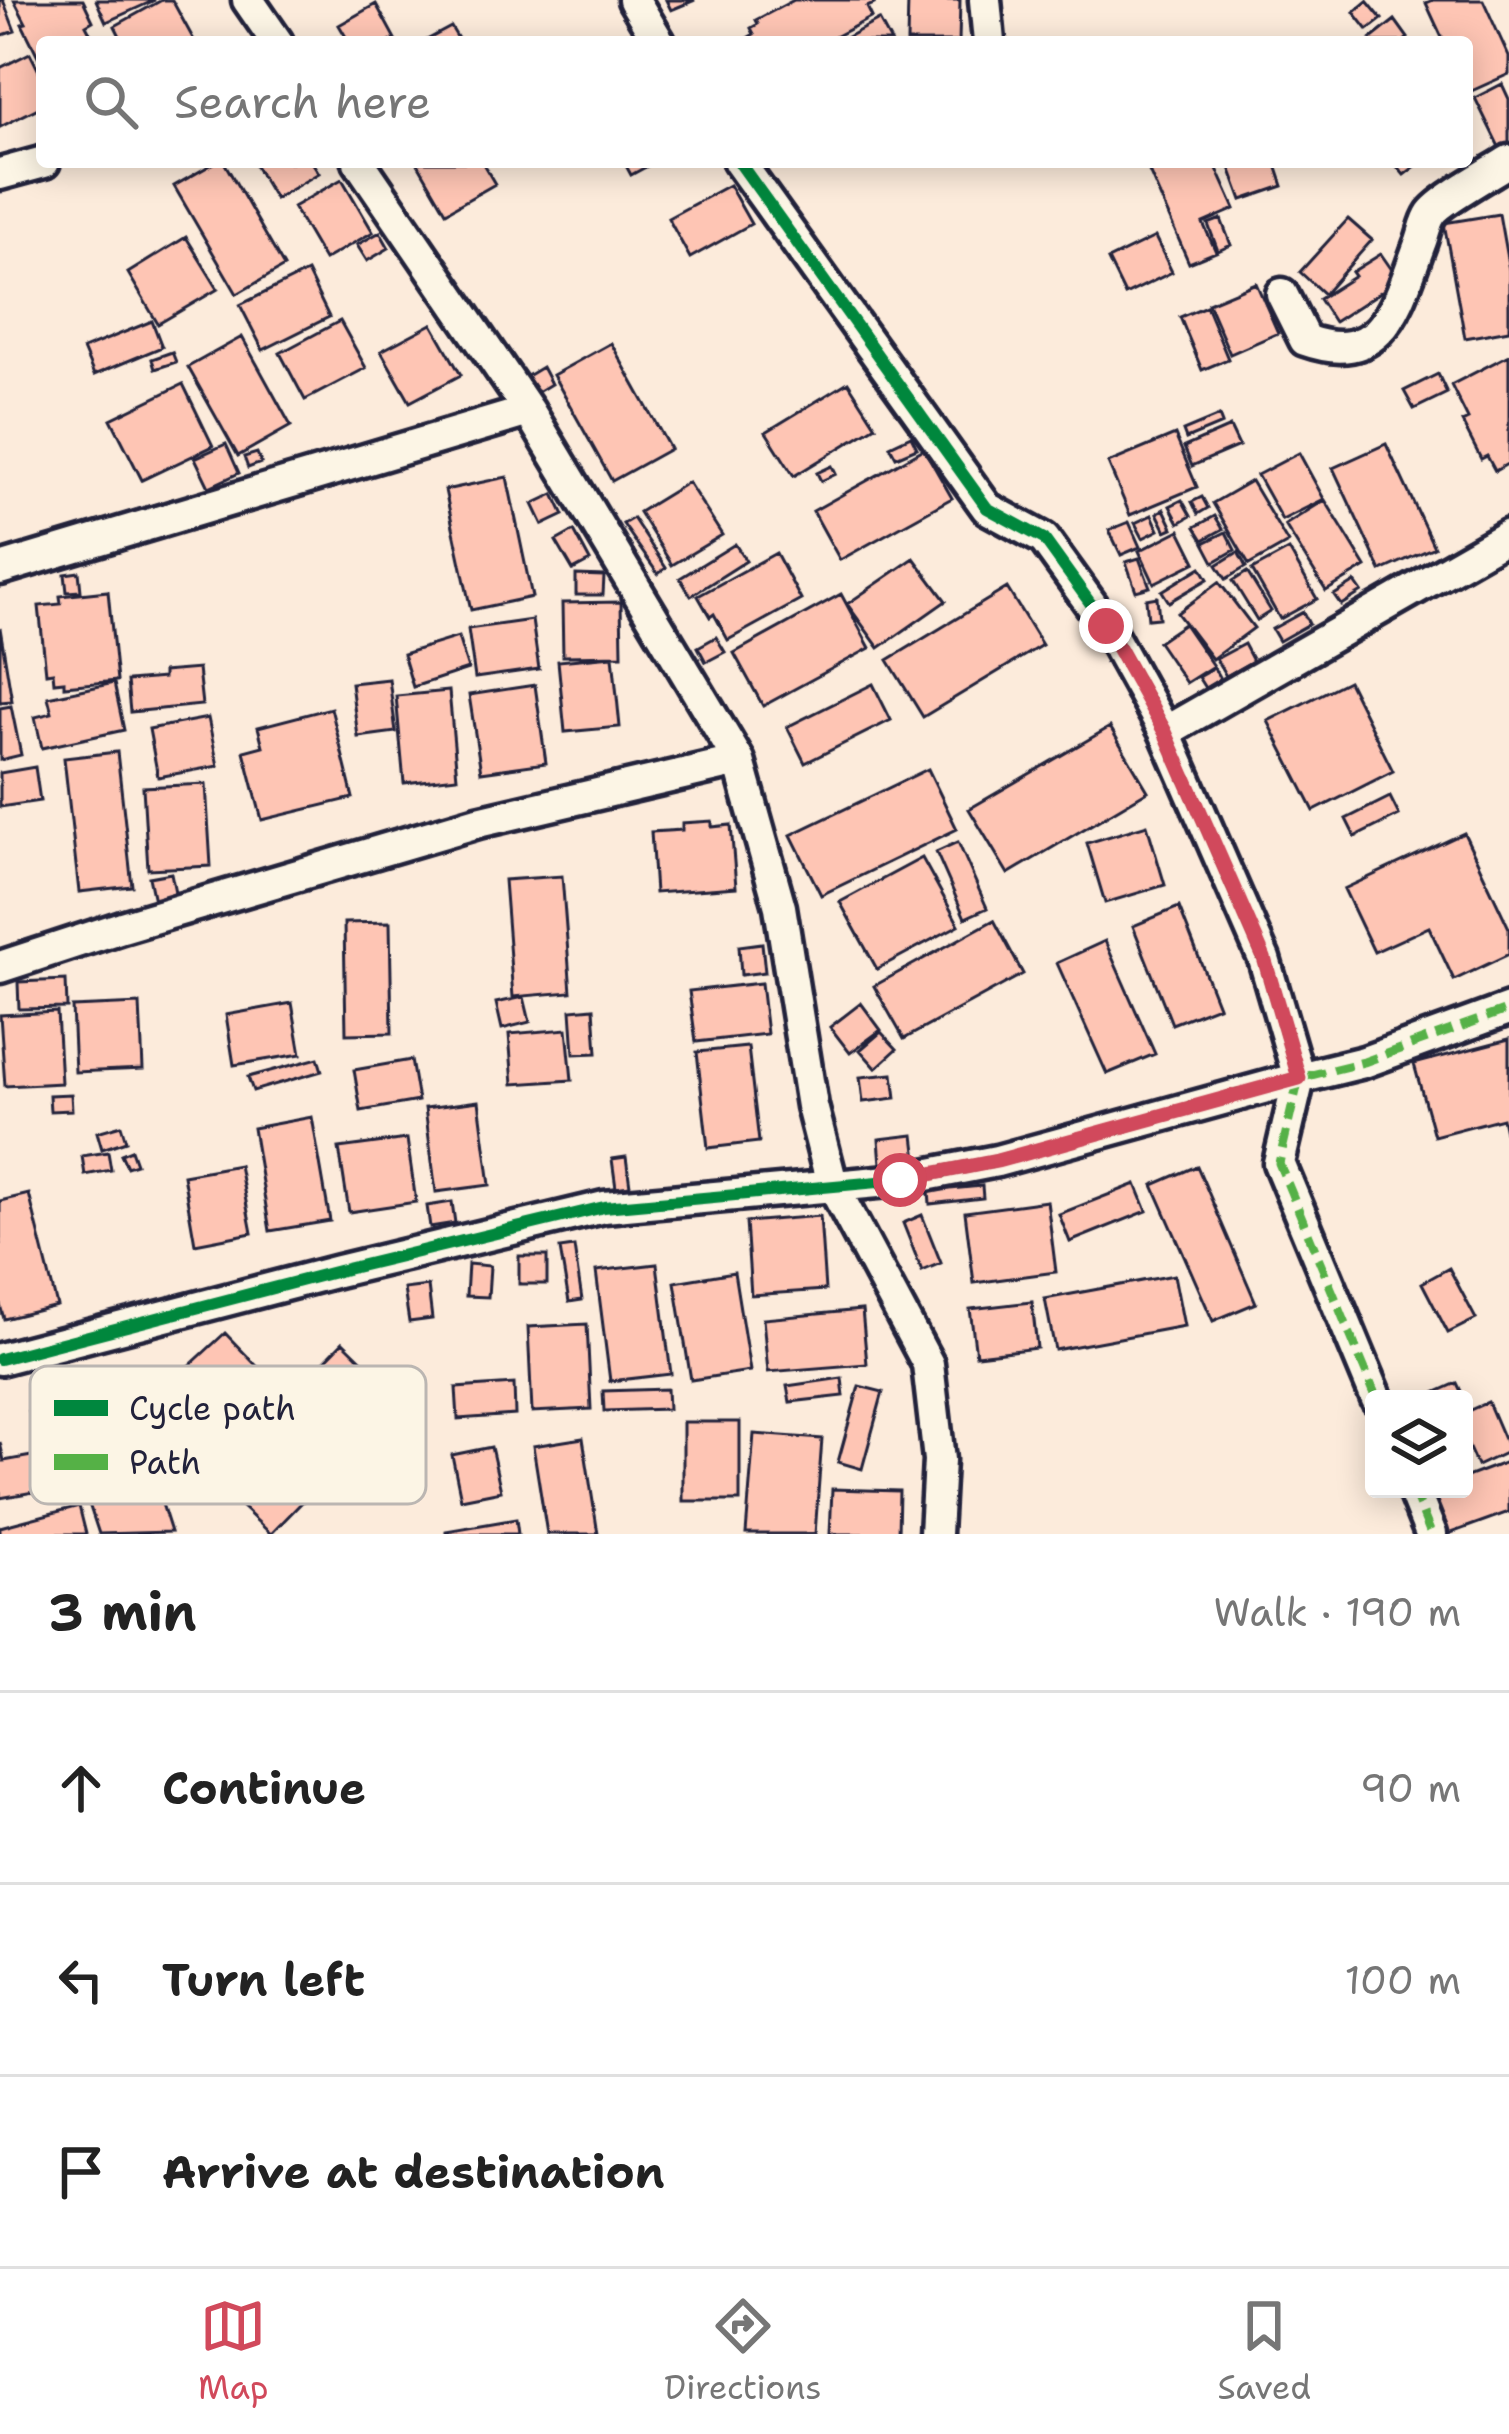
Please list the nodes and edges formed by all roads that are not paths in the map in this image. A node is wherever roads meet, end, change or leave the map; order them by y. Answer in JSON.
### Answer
{"nodes":[{"id":1,"x":248,"y":0,"type":"edge"},
{"id":2,"x":634,"y":0,"type":"edge"},
{"id":3,"x":985,"y":0,"type":"edge"},
{"id":4,"x":273,"y":36,"type":"edge"},
{"id":5,"x":655,"y":36,"type":"edge"},
{"id":6,"x":988,"y":36,"type":"edge"},
{"id":7,"x":1509,"y":161,"type":"edge"},
{"id":8,"x":36,"y":164,"type":"edge"},
{"id":9,"x":363,"y":168,"type":"edge"},
{"id":10,"x":743,"y":168,"type":"edge"},
{"id":11,"x":0,"y":174,"type":"edge"},
{"id":12,"x":1282,"y":294,"type":"dead end"},
{"id":13,"x":529,"y":411,"type":"junction"},
{"id":14,"x":1509,"y":535,"type":"edge"},
{"id":15,"x":0,"y":569,"type":"edge"},
{"id":16,"x":1165,"y":732,"type":"junction"},
{"id":17,"x":740,"y":761,"type":"junction"},
{"id":18,"x":0,"y":967,"type":"edge"},
{"id":19,"x":1509,"y":1009,"type":"edge"},
{"id":20,"x":1299,"y":1078,"type":"junction"},
{"id":21,"x":832,"y":1184,"type":"junction"},
{"id":22,"x":0,"y":1359,"type":"edge"},
{"id":23,"x":1373,"y":1390,"type":"edge"},
{"id":24,"x":1417,"y":1498,"type":"edge"},
{"id":25,"x":935,"y":1534,"type":"edge"},
{"id":26,"x":1431,"y":1534,"type":"edge"}],
"edges":[{"from":1,"to":4,"type":"street"},
{"from":2,"to":5,"type":"street"},
{"from":3,"to":6,"type":"street"},
{"from":7,"to":12,"type":"street"},
{"from":8,"to":11,"type":"street"},
{"from":9,"to":13,"type":"street"},
{"from":10,"to":16,"type":"street"},
{"from":13,"to":15,"type":"street"},
{"from":13,"to":17,"type":"street"},
{"from":14,"to":16,"type":"street"},
{"from":16,"to":20,"type":"street"},
{"from":17,"to":18,"type":"street"},
{"from":17,"to":21,"type":"street"},
{"from":19,"to":20,"type":"street"},
{"from":20,"to":21,"type":"street"},
{"from":20,"to":23,"type":"street"},
{"from":21,"to":22,"type":"street"},
{"from":21,"to":25,"type":"street"},
{"from":24,"to":26,"type":"street"}]}
